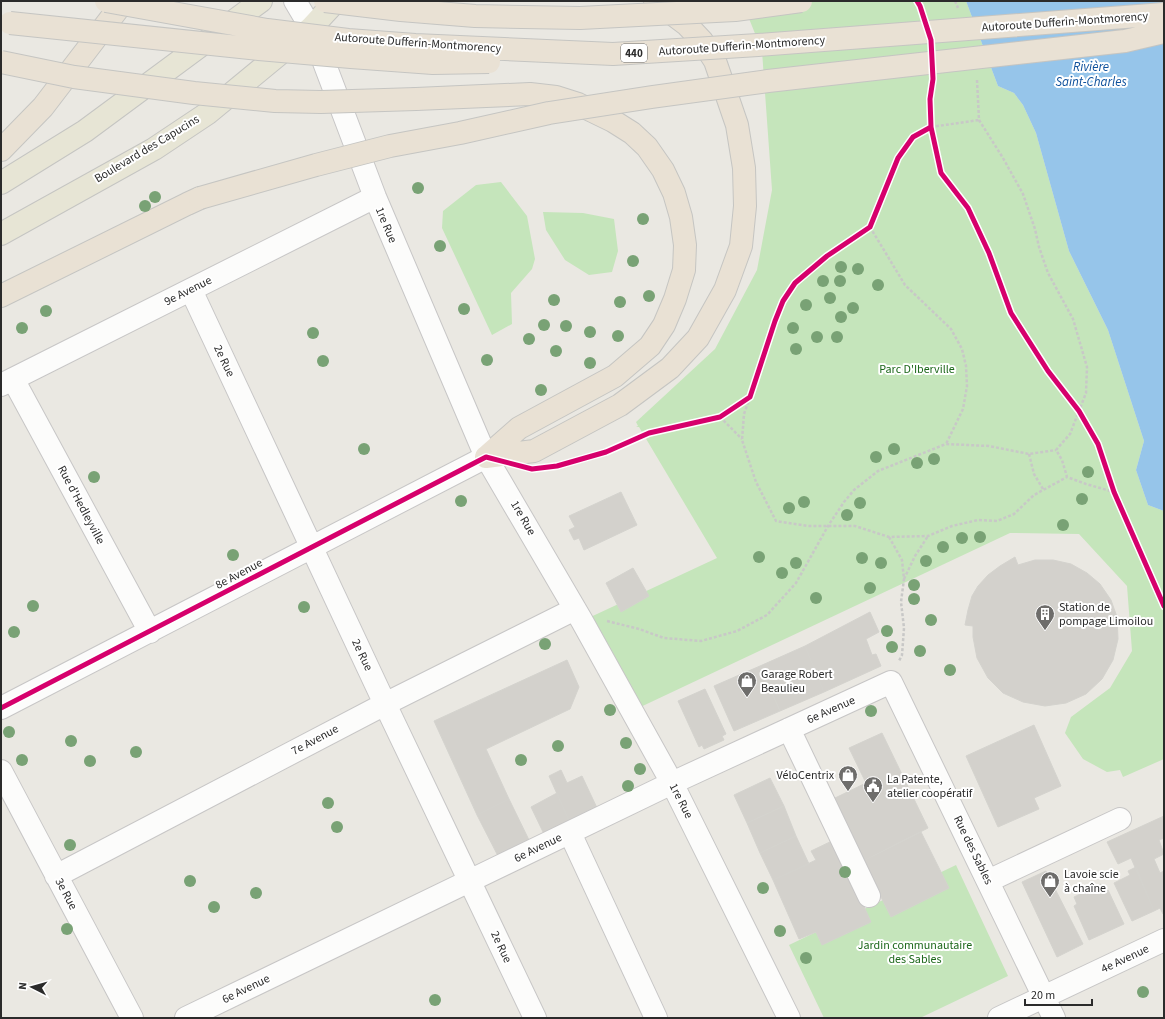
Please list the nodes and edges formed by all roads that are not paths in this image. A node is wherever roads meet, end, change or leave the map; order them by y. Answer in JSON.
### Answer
{"nodes":[{"id":1,"x":106,"y":1,"type":"edge"},
{"id":2,"x":124,"y":1,"type":"edge"},
{"id":3,"x":260,"y":1,"type":"edge"},
{"id":4,"x":295,"y":1,"type":"edge"},
{"id":5,"x":325,"y":1,"type":"edge"},
{"id":6,"x":337,"y":1,"type":"edge"},
{"id":7,"x":655,"y":1,"type":"edge"},
{"id":8,"x":801,"y":1,"type":"edge"},
{"id":9,"x":1164,"y":14,"type":"edge"},
{"id":10,"x":1,"y":21,"type":"edge"},
{"id":11,"x":312,"y":28,"type":"junction"},
{"id":12,"x":1164,"y":32,"type":"edge"},
{"id":13,"x":613,"y":54,"type":"junction"},
{"id":14,"x":1,"y":62,"type":"edge"},
{"id":15,"x":326,"y":67,"type":"junction"},
{"id":16,"x":1,"y":150,"type":"edge"},
{"id":17,"x":1,"y":183,"type":"edge"},
{"id":18,"x":375,"y":198,"type":"junction"},
{"id":19,"x":1,"y":234,"type":"edge"},
{"id":20,"x":190,"y":290,"type":"junction"},
{"id":21,"x":1,"y":296,"type":"edge"},
{"id":22,"x":7,"y":382,"type":"edge"},
{"id":23,"x":486,"y":457,"type":"junction"},
{"id":24,"x":311,"y":547,"type":"junction"},
{"id":25,"x":579,"y":615,"type":"junction"},
{"id":26,"x":150,"y":632,"type":"junction"},
{"id":27,"x":891,"y":682,"type":"joint"},
{"id":28,"x":385,"y":704,"type":"junction"},
{"id":29,"x":1,"y":708,"type":"edge"},
{"id":30,"x":789,"y":728,"type":"junction"},
{"id":31,"x":1,"y":771,"type":"edge"},
{"id":32,"x":672,"y":783,"type":"junction"},
{"id":33,"x":1120,"y":819,"type":"dead end"},
{"id":34,"x":570,"y":833,"type":"junction"},
{"id":35,"x":56,"y":876,"type":"junction"},
{"id":36,"x":470,"y":881,"type":"junction"},
{"id":37,"x":988,"y":881,"type":"junction"},
{"id":38,"x":869,"y":896,"type":"dead end"},
{"id":39,"x":1164,"y":940,"type":"edge"},
{"id":40,"x":1044,"y":996,"type":"junction"},
{"id":41,"x":132,"y":1018,"type":"edge"},
{"id":42,"x":186,"y":1018,"type":"edge"},
{"id":43,"x":535,"y":1018,"type":"edge"},
{"id":44,"x":656,"y":1018,"type":"edge"},
{"id":45,"x":789,"y":1018,"type":"edge"},
{"id":46,"x":999,"y":1018,"type":"edge"},
{"id":47,"x":1054,"y":1018,"type":"edge"}],
"edges":[{"from":1,"to":13,"type":"highway","name":"Autoroute Dufferin-Montmorency","number":"440","bridge":true},
{"from":2,"to":16,"type":"highway"},
{"from":3,"to":17,"type":"main road"},
{"from":4,"to":11,"type":"street","name":"1re Rue"},
{"from":5,"to":8,"type":"highway","bridge":true},
{"from":6,"to":11,"type":"main road","name":"Boulevard des Capucins"},
{"from":6,"to":15,"type":"main road"},
{"from":7,"to":23,"type":"highway"},
{"from":9,"to":13,"type":"highway","name":"Autoroute Dufferin-Montmorency","number":"440","bridge":true},
{"from":10,"to":13,"type":"highway","bridge":true},
{"from":11,"to":15,"type":"street","name":"1re Rue"},
{"from":11,"to":19,"type":"main road","name":"Boulevard des Capucins"},
{"from":12,"to":21,"type":"highway","bridge":true},
{"from":14,"to":23,"type":"highway","bridge":true},
{"from":15,"to":18,"type":"street","name":"1re Rue"},
{"from":18,"to":20,"type":"street","name":"9e Avenue"},
{"from":18,"to":23,"type":"street","name":"1re Rue"},
{"from":20,"to":22,"type":"street","name":"9e Avenue"},
{"from":20,"to":24,"type":"street","name":"2e Rue"},
{"from":22,"to":26,"type":"street","name":"Rue d'Hedleyville"},
{"from":23,"to":24,"type":"street","name":"8e Avenue"},
{"from":23,"to":25,"type":"street","name":"1re Rue"},
{"from":24,"to":26,"type":"street","name":"8e Avenue"},
{"from":24,"to":28,"type":"street","name":"2e Rue"},
{"from":25,"to":28,"type":"street","name":"7e Avenue"},
{"from":25,"to":32,"type":"street","name":"1re Rue"},
{"from":26,"to":29,"type":"street","name":"8e Avenue"},
{"from":27,"to":30,"type":"street","name":"6e Avenue"},
{"from":27,"to":37,"type":"street","name":"Rue des Sables"},
{"from":28,"to":35,"type":"street","name":"7e Avenue"},
{"from":28,"to":36,"type":"street","name":"2e Rue"},
{"from":30,"to":32,"type":"street","name":"6e Avenue"},
{"from":30,"to":38,"type":"street"},
{"from":31,"to":35,"type":"street","name":"3e Rue"},
{"from":32,"to":34,"type":"street","name":"6e Avenue"},
{"from":32,"to":45,"type":"street","name":"1re Rue"},
{"from":33,"to":37,"type":"street"},
{"from":34,"to":36,"type":"street","name":"6e Avenue"},
{"from":34,"to":44,"type":"street"},
{"from":35,"to":41,"type":"street","name":"3e Rue"},
{"from":36,"to":42,"type":"street","name":"6e Avenue"},
{"from":36,"to":43,"type":"street","name":"2e Rue"},
{"from":37,"to":40,"type":"street","name":"Rue des Sables"},
{"from":39,"to":40,"type":"street","name":"4e Avenue"},
{"from":40,"to":46,"type":"street","name":"4e Avenue"},
{"from":40,"to":47,"type":"street","name":"Rue des Sables"}]}
